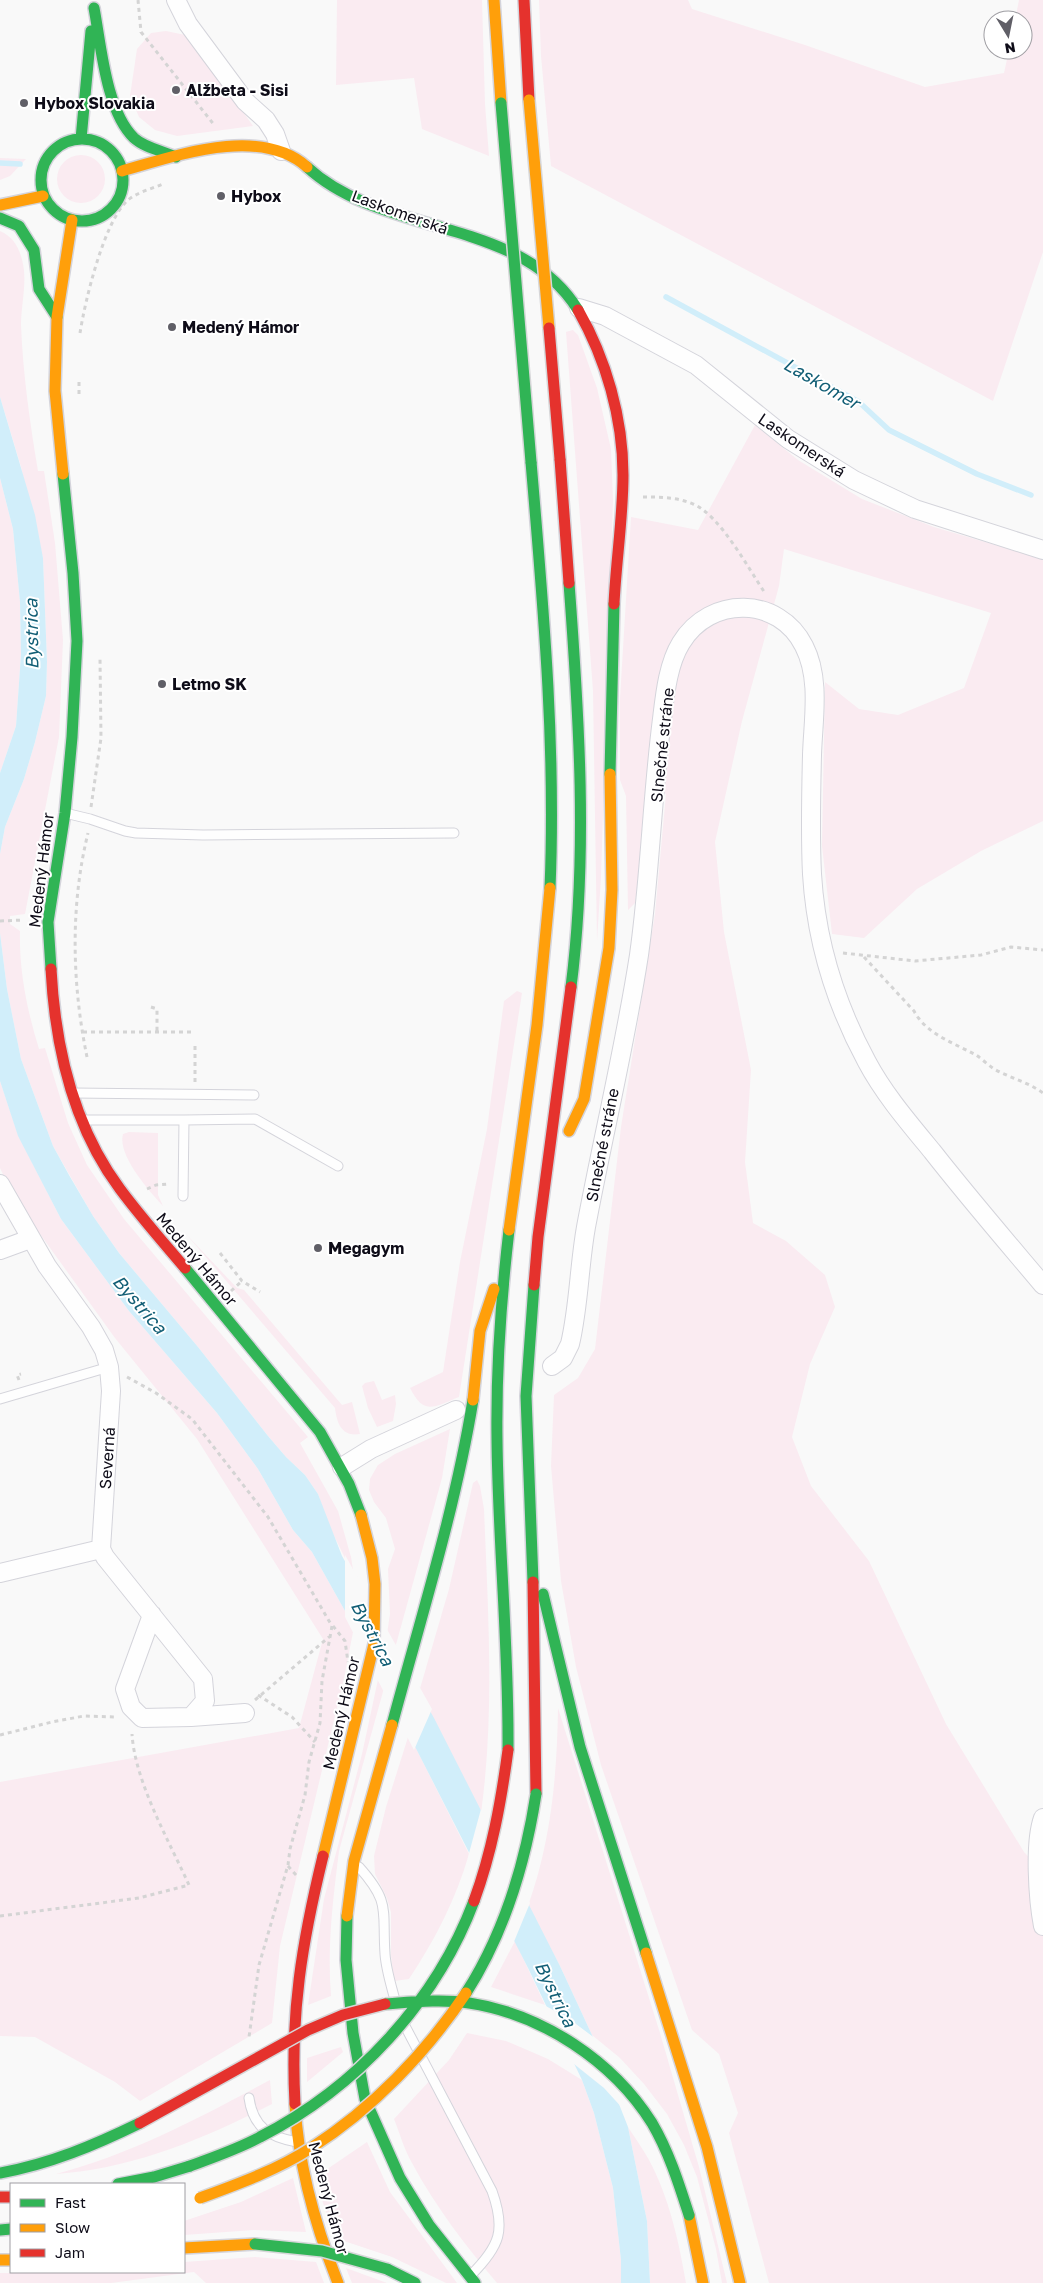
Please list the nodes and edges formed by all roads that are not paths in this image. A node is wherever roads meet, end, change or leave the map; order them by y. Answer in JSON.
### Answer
{"nodes":[{"id":1,"x":176,"y":0,"type":"edge"},
{"id":2,"x":494,"y":0,"type":"edge"},
{"id":3,"x":524,"y":0,"type":"edge"},
{"id":4,"x":94,"y":4,"type":"edge"},
{"id":5,"x":81,"y":139,"type":"junction"},
{"id":6,"x":282,"y":151,"type":"junction"},
{"id":7,"x":176,"y":157,"type":"junction"},
{"id":8,"x":122,"y":171,"type":"junction"},
{"id":9,"x":43,"y":196,"type":"junction"},
{"id":10,"x":0,"y":205,"type":"edge"},
{"id":11,"x":0,"y":218,"type":"edge"},
{"id":12,"x":72,"y":220,"type":"junction"},
{"id":13,"x":579,"y":308,"type":"junction"},
{"id":14,"x":57,"y":317,"type":"junction"},
{"id":15,"x":1043,"y":550,"type":"edge"},
{"id":16,"x":65,"y":813,"type":"junction"},
{"id":17,"x":454,"y":833,"type":"dead end"},
{"id":18,"x":572,"y":976,"type":"junction"},
{"id":19,"x":570,"y":1083,"type":"dead end"},
{"id":20,"x":72,"y":1093,"type":"junction"},
{"id":21,"x":254,"y":1095,"type":"dead end"},
{"id":22,"x":569,"y":1102,"type":"dead end"},
{"id":23,"x":81,"y":1120,"type":"junction"},
{"id":24,"x":184,"y":1120,"type":"junction"},
{"id":25,"x":338,"y":1166,"type":"dead end"},
{"id":26,"x":0,"y":1184,"type":"edge"},
{"id":27,"x":183,"y":1196,"type":"dead end"},
{"id":28,"x":30,"y":1239,"type":"junction"},
{"id":29,"x":0,"y":1250,"type":"edge"},
{"id":30,"x":506,"y":1254,"type":"junction"},
{"id":31,"x":1043,"y":1285,"type":"edge"},
{"id":32,"x":546,"y":1366,"type":"dead end"},
{"id":33,"x":109,"y":1367,"type":"junction"},
{"id":34,"x":0,"y":1399,"type":"edge"},
{"id":35,"x":456,"y":1410,"type":"dead end"},
{"id":36,"x":342,"y":1467,"type":"junction"},
{"id":37,"x":101,"y":1549,"type":"junction"},
{"id":38,"x":533,"y":1559,"type":"junction"},
{"id":39,"x":0,"y":1573,"type":"edge"},
{"id":40,"x":551,"y":1587,"type":"dead end"},
{"id":41,"x":152,"y":1615,"type":"junction"},
{"id":42,"x":555,"y":1635,"type":"junction"},
{"id":43,"x":245,"y":1713,"type":"road end"},
{"id":44,"x":191,"y":1717,"type":"junction"},
{"id":45,"x":1043,"y":1818,"type":"edge"},
{"id":46,"x":354,"y":1861,"type":"junction"},
{"id":47,"x":1043,"y":1926,"type":"edge"},
{"id":48,"x":249,"y":2098,"type":"dead end"},
{"id":49,"x":298,"y":2142,"type":"junction"},
{"id":50,"x":0,"y":2174,"type":"edge"},
{"id":51,"x":123,"y":2183,"type":"edge"},
{"id":52,"x":196,"y":2199,"type":"dead end"},
{"id":53,"x":185,"y":2248,"type":"edge"},
{"id":54,"x":472,"y":2280,"type":"edge"},
{"id":55,"x":338,"y":2283,"type":"edge"},
{"id":56,"x":415,"y":2283,"type":"edge"},
{"id":57,"x":703,"y":2283,"type":"edge"},
{"id":58,"x":740,"y":2283,"type":"edge"}],
"edges":[{"from":1,"to":6,"type":"street"},
{"from":2,"to":30,"type":"main road","bridge":true},
{"from":3,"to":18,"type":"main road","bridge":true},
{"from":4,"to":5,"type":"main road"},
{"from":4,"to":7,"type":"main road"},
{"from":5,"to":8,"type":"main road"},
{"from":5,"to":9,"type":"main road"},
{"from":6,"to":7,"type":"main road","name":"Laskomerská"},
{"from":6,"to":13,"type":"main road","name":"Laskomerská"},
{"from":7,"to":8,"type":"main road","name":"Laskomerská"},
{"from":8,"to":12,"type":"main road"},
{"from":9,"to":10,"type":"main road"},
{"from":9,"to":12,"type":"main road"},
{"from":11,"to":14,"type":"main road"},
{"from":12,"to":14,"type":"main road","name":"Medený Hámor"},
{"from":13,"to":15,"type":"street","name":"Laskomerská"},
{"from":13,"to":22,"type":"main road","name":"Laskomerská"},
{"from":14,"to":16,"type":"main road","name":"Medený Hámor"},
{"from":16,"to":17,"type":"lane"},
{"from":16,"to":20,"type":"main road","name":"Medený Hámor"},
{"from":18,"to":19,"type":"main road"},
{"from":18,"to":38,"type":"main road"},
{"from":20,"to":21,"type":"lane"},
{"from":20,"to":23,"type":"main road","name":"Medený Hámor"},
{"from":23,"to":24,"type":"lane"},
{"from":23,"to":36,"type":"main road","name":"Medený Hámor"},
{"from":24,"to":25,"type":"lane"},
{"from":24,"to":27,"type":"lane"},
{"from":26,"to":28,"type":"street","name":"Severná"},
{"from":28,"to":29,"type":"street"},
{"from":28,"to":33,"type":"street","name":"Severná"},
{"from":30,"to":46,"type":"main road"},
{"from":30,"to":51,"type":"main road","bridge":true},
{"from":31,"to":32,"type":"street","name":"Slnečné stráne"},
{"from":33,"to":34,"type":"lane"},
{"from":33,"to":37,"type":"street","name":"Severná"},
{"from":35,"to":36,"type":"street"},
{"from":36,"to":49,"type":"main road","name":"Medený Hámor"},
{"from":37,"to":39,"type":"street"},
{"from":37,"to":41,"type":"street"},
{"from":38,"to":42,"type":"main road"},
{"from":38,"to":52,"type":"main road","bridge":true},
{"from":40,"to":42,"type":"main road"},
{"from":41,"to":44,"type":"street"},
{"from":41,"to":44,"type":"street"},
{"from":42,"to":58,"type":"main road"},
{"from":43,"to":44,"type":"street"},
{"from":45,"to":47,"type":"street"},
{"from":46,"to":54,"type":"main road"},
{"from":46,"to":54,"type":"lane"},
{"from":48,"to":49,"type":"lane"},
{"from":49,"to":55,"type":"main road","name":"Medený Hámor"},
{"from":50,"to":57,"type":"main road","bridge":true},
{"from":53,"to":56,"type":"main road","bridge":true}]}
